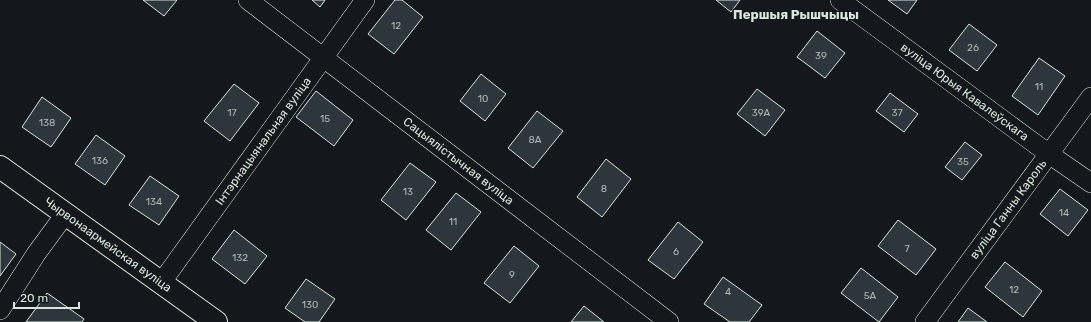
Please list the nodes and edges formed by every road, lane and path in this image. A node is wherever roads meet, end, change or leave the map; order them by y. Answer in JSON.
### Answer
{"nodes":[{"id":1,"x":248,"y":0,"type":"edge"},
{"id":2,"x":365,"y":0,"type":"edge"},
{"id":3,"x":840,"y":0,"type":"edge"},
{"id":4,"x":324,"y":57,"type":"junction"},
{"id":5,"x":1091,"y":97,"type":"edge"},
{"id":6,"x":1049,"y":154,"type":"junction"},
{"id":7,"x":0,"y":167,"type":"edge"},
{"id":8,"x":1091,"y":183,"type":"edge"},
{"id":9,"x":66,"y":213,"type":"junction"},
{"id":10,"x":161,"y":283,"type":"junction"},
{"id":11,"x":0,"y":310,"type":"edge"},
{"id":12,"x":216,"y":322,"type":"edge"},
{"id":13,"x":669,"y":322,"type":"edge"},
{"id":14,"x":925,"y":322,"type":"edge"}],
"edges":[{"from":1,"to":4,"type":"street","name":"Сацыялістычная вуліца"},
{"from":2,"to":4,"type":"street","name":"Інтэрнацыянальная вуліца"},
{"from":3,"to":6,"type":"street","name":"вуліца Юрыя Кавалеўскага"},
{"from":4,"to":10,"type":"street","name":"Інтэрнацыянальная вуліца"},
{"from":4,"to":13,"type":"street","name":"Сацыялістычная вуліца"},
{"from":5,"to":6,"type":"street","name":"вуліца Ганны Кароль"},
{"from":6,"to":8,"type":"street","name":"вуліца Юрыя Кавалеўскага"},
{"from":6,"to":14,"type":"street","name":"вуліца Ганны Кароль"},
{"from":7,"to":9,"type":"highway","name":"Чырвонаармейская вуліца"},
{"from":9,"to":10,"type":"highway","name":"Чырвонаармейская вуліца"},
{"from":9,"to":11,"type":"street"},
{"from":10,"to":12,"type":"highway","name":"Чырвонаармейская вуліца"}]}
